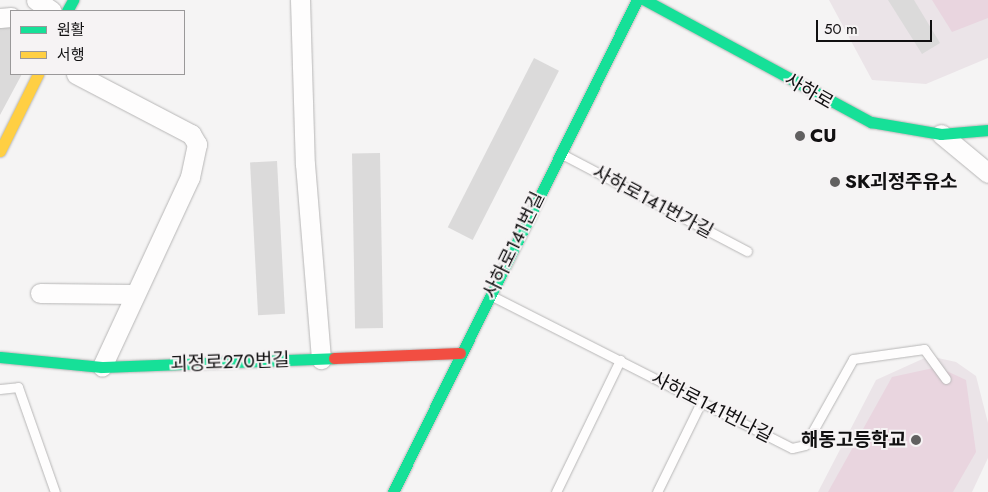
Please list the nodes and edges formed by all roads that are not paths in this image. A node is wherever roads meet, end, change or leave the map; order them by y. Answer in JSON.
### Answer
{"nodes":[{"id":1,"x":36,"y":0,"type":"edge"},
{"id":2,"x":300,"y":0,"type":"edge"},
{"id":3,"x":637,"y":0,"type":"edge"},
{"id":4,"x":645,"y":0,"type":"edge"},
{"id":5,"x":51,"y":10,"type":"edge"},
{"id":6,"x":38,"y":75,"type":"edge"},
{"id":7,"x":78,"y":75,"type":"edge"},
{"id":8,"x":988,"y":130,"type":"edge"},
{"id":9,"x":941,"y":134,"type":"junction"},
{"id":10,"x":0,"y":151,"type":"edge"},
{"id":11,"x":559,"y":153,"type":"junction"},
{"id":12,"x":988,"y":173,"type":"edge"},
{"id":13,"x":747,"y":251,"type":"dead end"},
{"id":14,"x":40,"y":293,"type":"dead end"},
{"id":15,"x":134,"y":294,"type":"junction"},
{"id":16,"x":490,"y":295,"type":"junction"},
{"id":17,"x":460,"y":353,"type":"junction"},
{"id":18,"x":0,"y":357,"type":"edge"},
{"id":19,"x":321,"y":359,"type":"junction"},
{"id":20,"x":620,"y":360,"type":"junction"},
{"id":21,"x":102,"y":367,"type":"junction"},
{"id":22,"x":946,"y":379,"type":"dead end"},
{"id":23,"x":0,"y":390,"type":"edge"},
{"id":24,"x":702,"y":400,"type":"junction"},
{"id":25,"x":55,"y":492,"type":"edge"},
{"id":26,"x":393,"y":492,"type":"edge"},
{"id":27,"x":556,"y":492,"type":"edge"},
{"id":28,"x":658,"y":492,"type":"edge"}],
"edges":[{"from":1,"to":5,"type":"street"},
{"from":2,"to":19,"type":"street"},
{"from":3,"to":11,"type":"street","name":"사하로141번길"},
{"from":4,"to":9,"type":"street","name":"사하로"},
{"from":6,"to":10,"type":"street"},
{"from":7,"to":15,"type":"street"},
{"from":8,"to":9,"type":"street","name":"사하로"},
{"from":9,"to":12,"type":"street"},
{"from":11,"to":13,"type":"lane","name":"사하로141번가길"},
{"from":11,"to":16,"type":"street","name":"사하로141번길"},
{"from":14,"to":15,"type":"street"},
{"from":15,"to":21,"type":"street"},
{"from":16,"to":17,"type":"street","name":"사하로141번길"},
{"from":16,"to":20,"type":"lane","name":"사하로141번나길"},
{"from":17,"to":19,"type":"street","name":"괴정로270번길"},
{"from":17,"to":26,"type":"street","name":"사하로141번길"},
{"from":18,"to":21,"type":"street","name":"괴정로270번길"},
{"from":19,"to":21,"type":"street","name":"괴정로270번길"},
{"from":20,"to":24,"type":"lane","name":"사하로141번나길"},
{"from":20,"to":27,"type":"lane"},
{"from":22,"to":24,"type":"lane","name":"사하로141번나길"},
{"from":23,"to":25,"type":"lane"},
{"from":24,"to":28,"type":"lane"}]}
